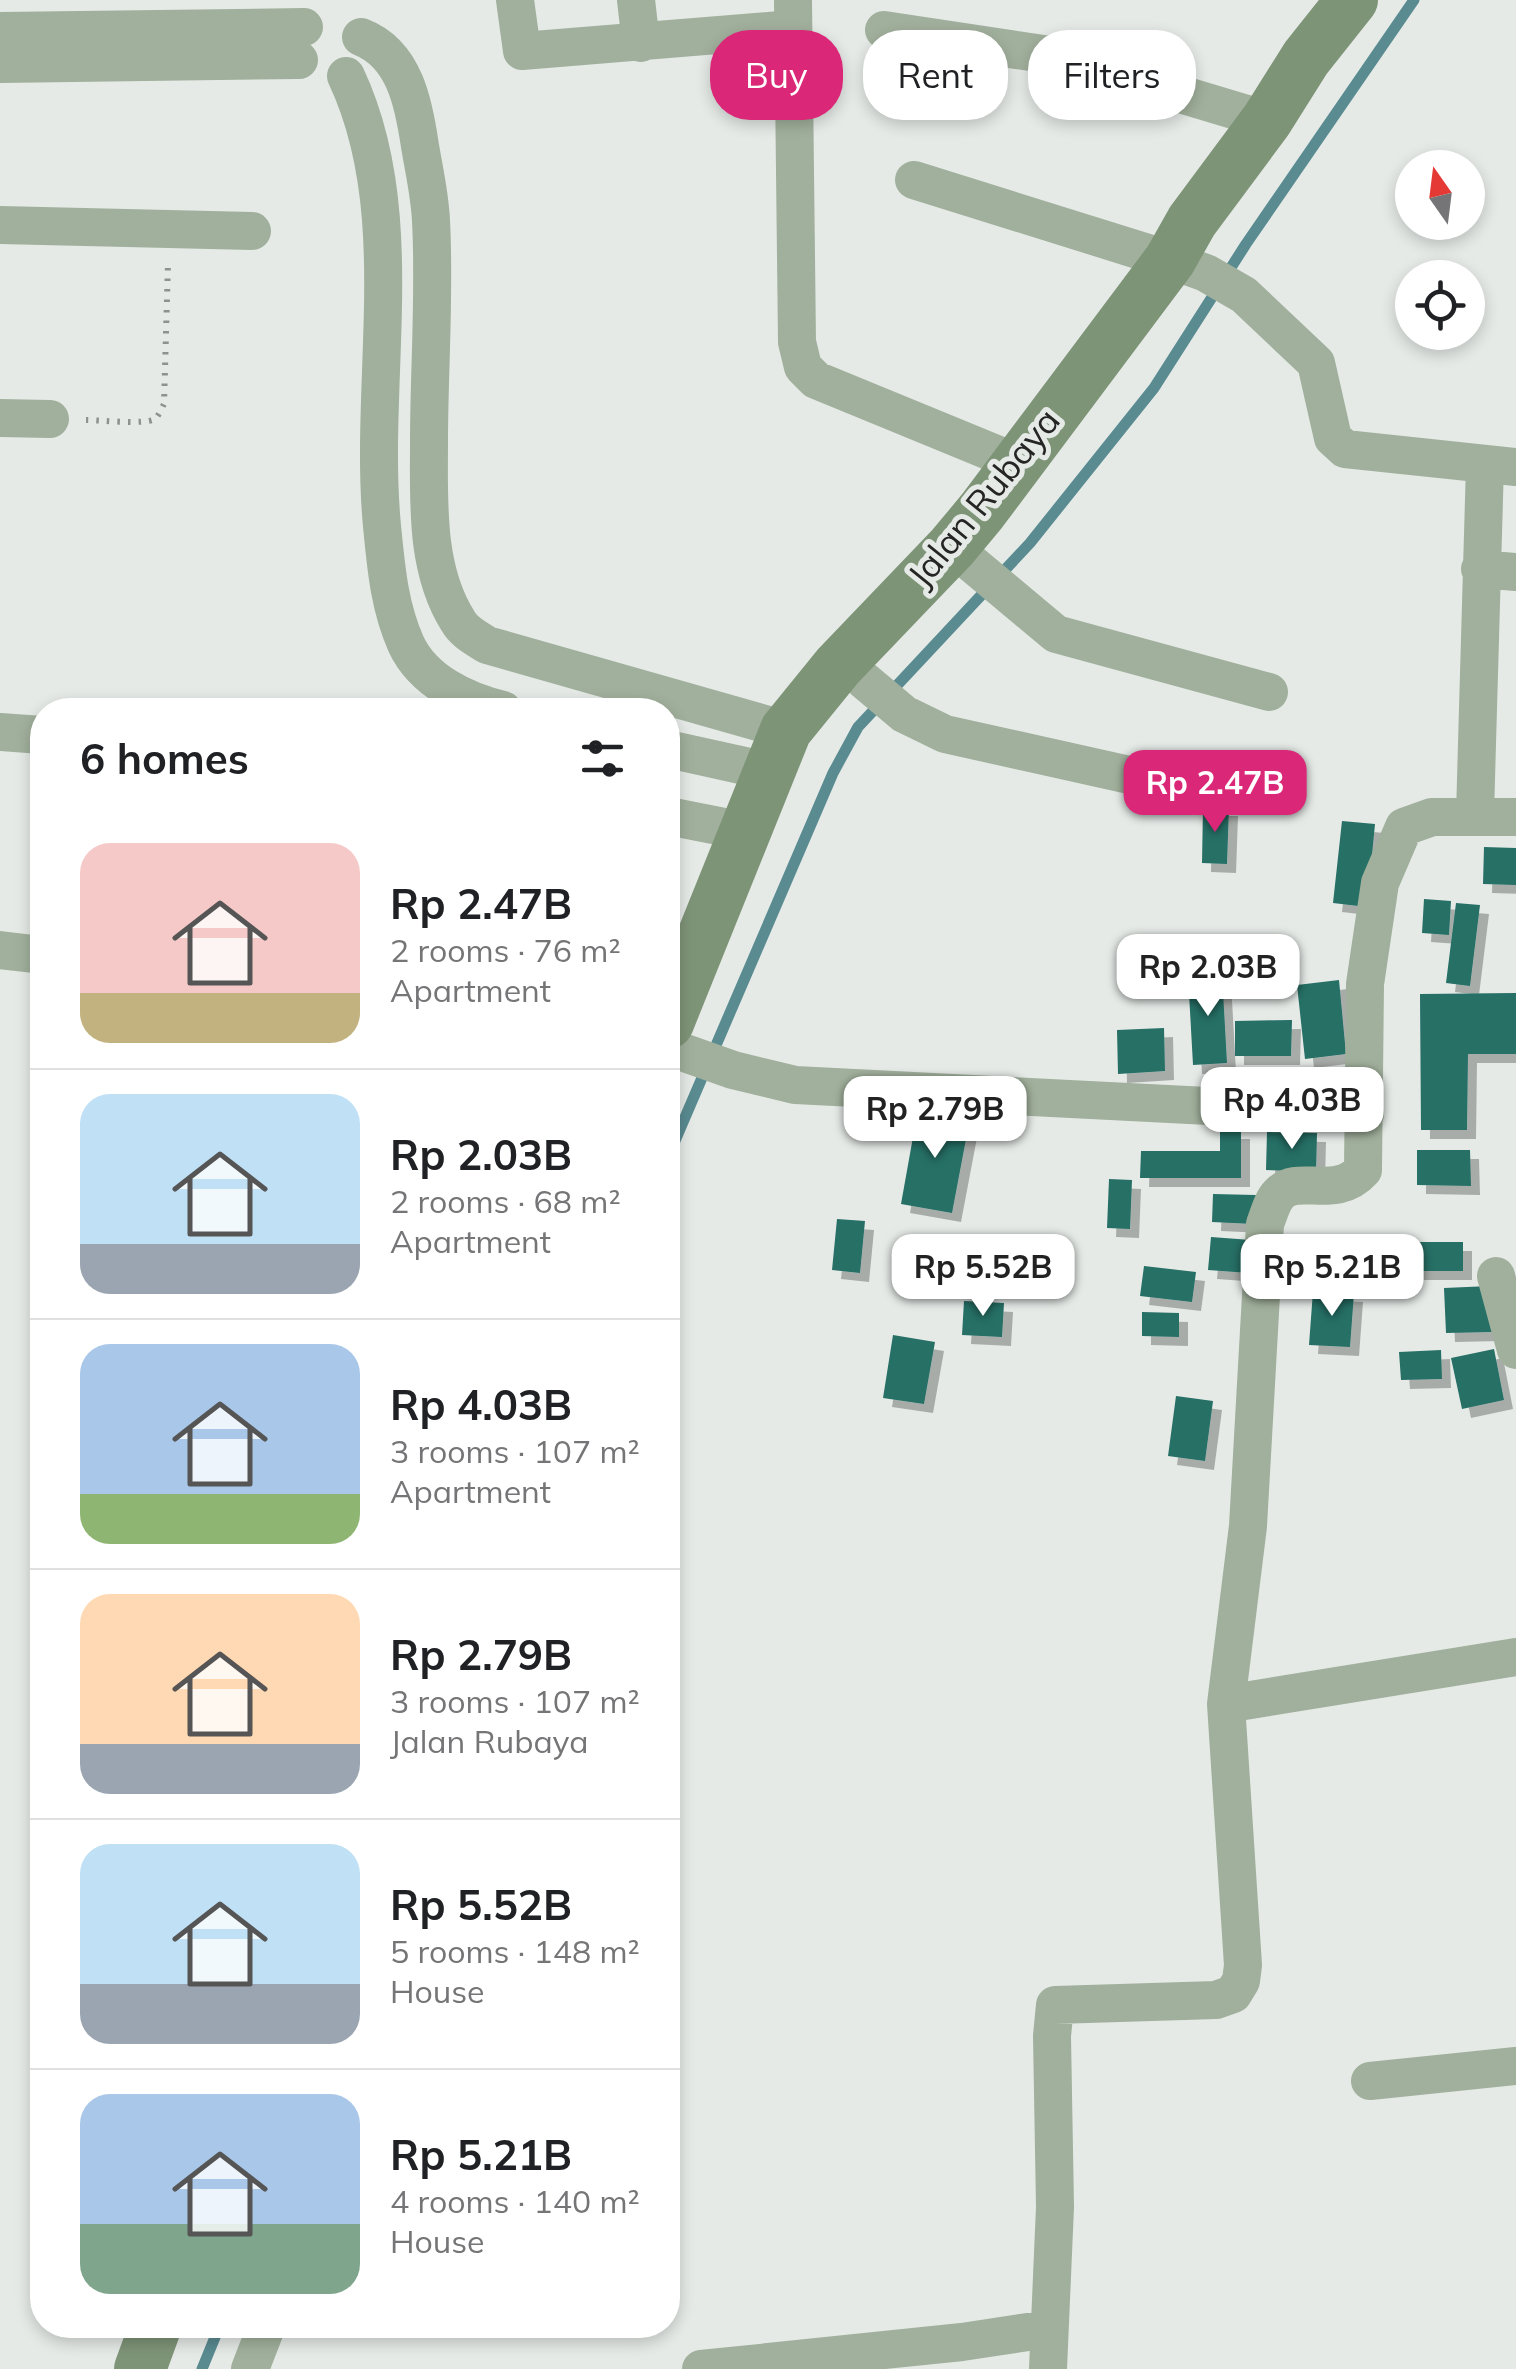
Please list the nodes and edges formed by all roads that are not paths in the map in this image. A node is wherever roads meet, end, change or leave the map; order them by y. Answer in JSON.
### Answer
{"nodes":[{"id":1,"x":515,"y":0,"type":"edge"},
{"id":2,"x":636,"y":0,"type":"edge"},
{"id":3,"x":1352,"y":0,"type":"edge"},
{"id":4,"x":793,"y":15,"type":"edge"},
{"id":5,"x":0,"y":31,"type":"edge"},
{"id":6,"x":361,"y":38,"type":"junction"},
{"id":7,"x":641,"y":42,"type":"junction"},
{"id":8,"x":302,"y":44,"type":"junction"},
{"id":9,"x":1008,"y":49,"type":"edge"},
{"id":10,"x":0,"y":64,"type":"edge"},
{"id":11,"x":346,"y":76,"type":"junction"},
{"id":12,"x":1267,"y":120,"type":"junction"},
{"id":13,"x":914,"y":180,"type":"dead end"},
{"id":14,"x":0,"y":225,"type":"edge"},
{"id":15,"x":252,"y":231,"type":"dead end"},
{"id":16,"x":1188,"y":266,"type":"junction"},
{"id":17,"x":0,"y":418,"type":"edge"},
{"id":18,"x":50,"y":420,"type":"road end"},
{"id":19,"x":1018,"y":463,"type":"junction"},
{"id":20,"x":1501,"y":465,"type":"edge"},
{"id":21,"x":964,"y":558,"type":"junction"},
{"id":22,"x":436,"y":570,"type":"junction"},
{"id":23,"x":1498,"y":571,"type":"edge"},
{"id":24,"x":387,"y":581,"type":"junction"},
{"id":25,"x":849,"y":672,"type":"junction"},
{"id":26,"x":1269,"y":692,"type":"dead end"},
{"id":27,"x":464,"y":698,"type":"edge"},
{"id":28,"x":632,"y":698,"type":"edge"},
{"id":29,"x":680,"y":716,"type":"edge"},
{"id":30,"x":0,"y":732,"type":"edge"},
{"id":31,"x":30,"y":734,"type":"edge"},
{"id":32,"x":680,"y":749,"type":"edge"},
{"id":33,"x":776,"y":751,"type":"junction"},
{"id":34,"x":1192,"y":789,"type":"dead end"},
{"id":35,"x":1476,"y":814,"type":"junction"},
{"id":36,"x":1516,"y":817,"type":"edge"},
{"id":37,"x":680,"y":818,"type":"edge"},
{"id":38,"x":744,"y":830,"type":"junction"},
{"id":39,"x":0,"y":950,"type":"edge"},
{"id":40,"x":30,"y":954,"type":"edge"},
{"id":41,"x":680,"y":1017,"type":"edge"},
{"id":42,"x":680,"y":1044,"type":"edge"},
{"id":43,"x":1365,"y":1114,"type":"junction"},
{"id":44,"x":1496,"y":1276,"type":"dead end"},
{"id":45,"x":1516,"y":1350,"type":"edge"},
{"id":46,"x":1516,"y":1657,"type":"edge"},
{"id":47,"x":1226,"y":1704,"type":"junction"},
{"id":48,"x":1516,"y":2066,"type":"edge"},
{"id":49,"x":1370,"y":2081,"type":"dead end"},
{"id":50,"x":1048,"y":2329,"type":"junction"},
{"id":51,"x":151,"y":2338,"type":"edge"},
{"id":52,"x":262,"y":2338,"type":"edge"},
{"id":53,"x":140,"y":2369,"type":"edge"},
{"id":54,"x":250,"y":2369,"type":"edge"},
{"id":55,"x":701,"y":2369,"type":"edge"},
{"id":56,"x":1048,"y":2369,"type":"edge"}],
"edges":[{"from":1,"to":7,"type":"street"},
{"from":2,"to":7,"type":"street"},
{"from":3,"to":12,"type":"street","name":"Jalan Rubaya"},
{"from":4,"to":7,"type":"street"},
{"from":4,"to":19,"type":"street"},
{"from":5,"to":8,"type":"street"},
{"from":6,"to":8,"type":"street"},
{"from":6,"to":11,"type":"street"},
{"from":6,"to":22,"type":"street"},
{"from":8,"to":10,"type":"street"},
{"from":8,"to":11,"type":"street"},
{"from":9,"to":12,"type":"street"},
{"from":11,"to":24,"type":"street"},
{"from":12,"to":16,"type":"street","name":"Jalan Rubaya"},
{"from":13,"to":16,"type":"street"},
{"from":14,"to":15,"type":"street"},
{"from":16,"to":19,"type":"street","name":"Jalan Rubaya"},
{"from":16,"to":20,"type":"street"},
{"from":17,"to":18,"type":"street"},
{"from":19,"to":21,"type":"street","name":"Jalan Rubaya"},
{"from":20,"to":23,"type":"street"},
{"from":21,"to":25,"type":"street","name":"Jalan Rubaya"},
{"from":21,"to":26,"type":"street"},
{"from":22,"to":24,"type":"street"},
{"from":22,"to":28,"type":"street"},
{"from":23,"to":35,"type":"street"},
{"from":24,"to":27,"type":"street"},
{"from":25,"to":33,"type":"street","name":"Jalan Rubaya"},
{"from":25,"to":34,"type":"street"},
{"from":29,"to":33,"type":"street"},
{"from":30,"to":31,"type":"street"},
{"from":32,"to":33,"type":"street"},
{"from":33,"to":38,"type":"street","name":"Jalan Rubaya"},
{"from":35,"to":36,"type":"street"},
{"from":35,"to":43,"type":"street"},
{"from":37,"to":38,"type":"street"},
{"from":38,"to":41,"type":"street","name":"Jalan Rubaya"},
{"from":39,"to":40,"type":"street"},
{"from":42,"to":43,"type":"street"},
{"from":43,"to":47,"type":"street"},
{"from":44,"to":45,"type":"street"},
{"from":46,"to":47,"type":"street"},
{"from":47,"to":50,"type":"street"},
{"from":48,"to":49,"type":"street"},
{"from":50,"to":55,"type":"street"},
{"from":50,"to":56,"type":"street"},
{"from":51,"to":53,"type":"street"},
{"from":52,"to":54,"type":"street"}]}
